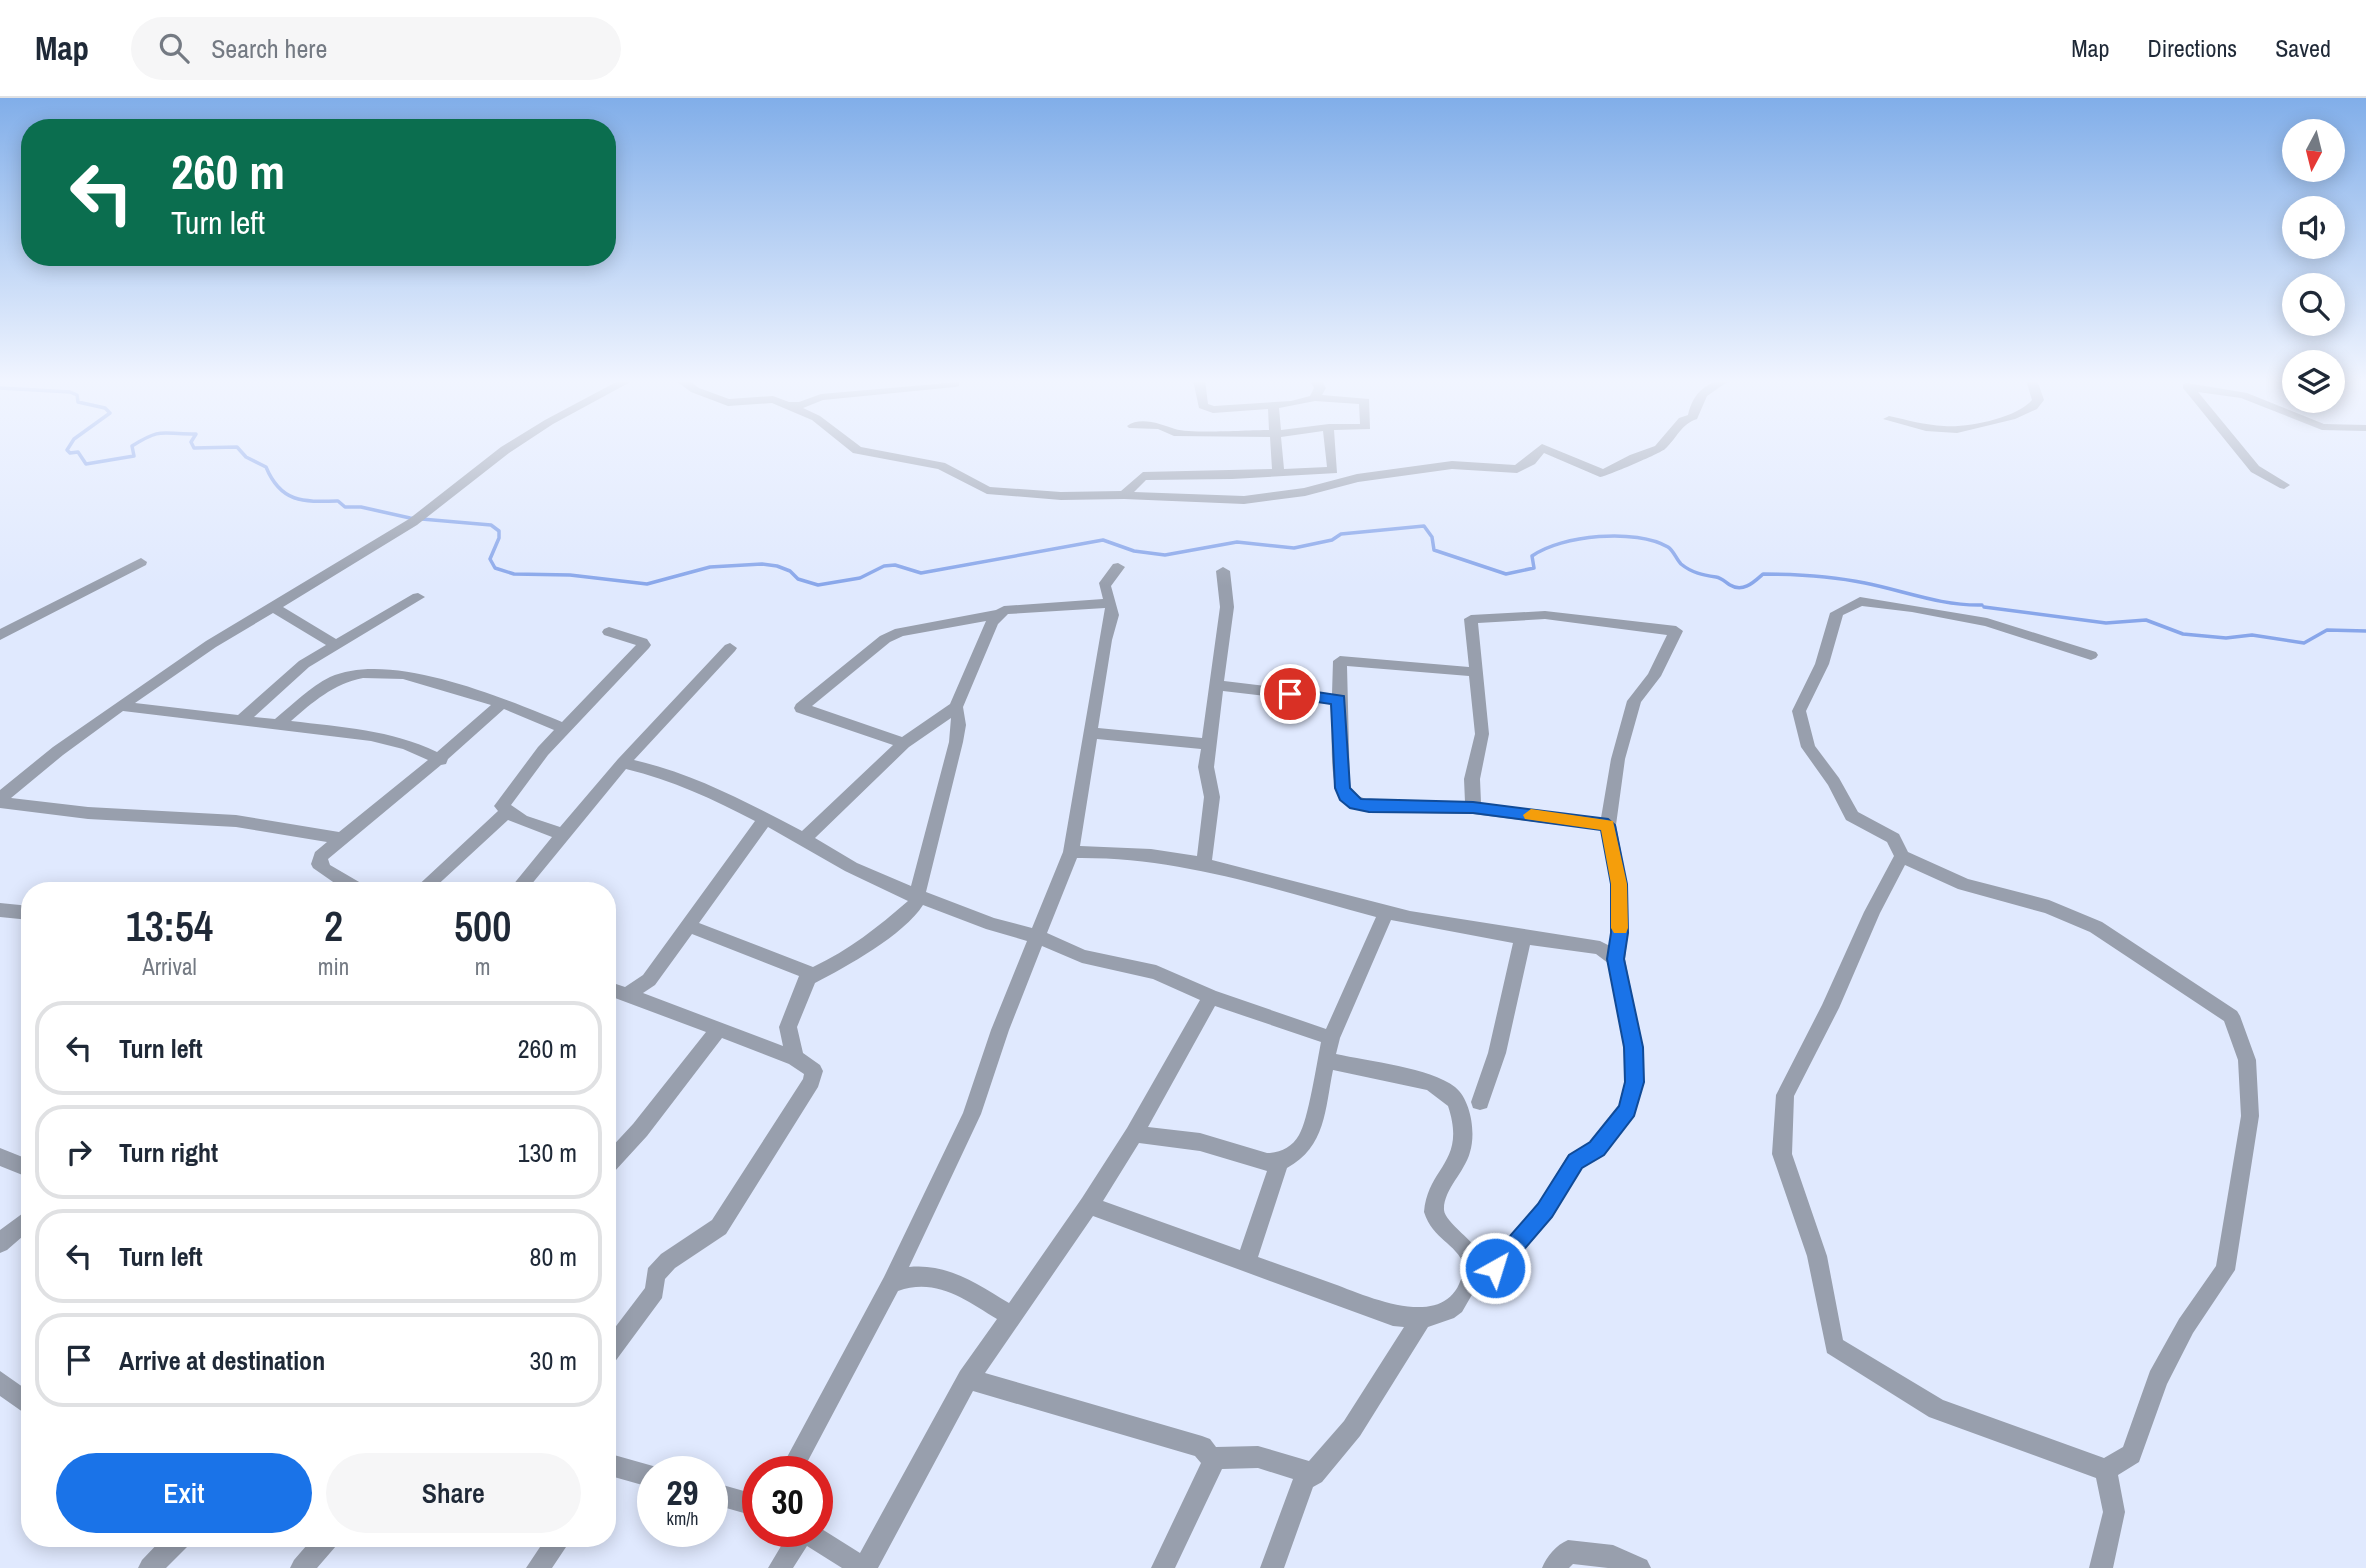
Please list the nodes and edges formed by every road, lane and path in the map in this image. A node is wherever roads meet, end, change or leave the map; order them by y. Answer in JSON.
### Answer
{"nodes":[{"id":1,"x":507,"y":449,"type":"edge"},
{"id":2,"x":855,"y":449,"type":"edge"},
{"id":3,"x":1276,"y":449,"type":"edge"},
{"id":4,"x":1330,"y":449,"type":"edge"},
{"id":5,"x":1541,"y":449,"type":"edge"},
{"id":6,"x":1543,"y":449,"type":"edge"},
{"id":7,"x":1659,"y":449,"type":"edge"},
{"id":8,"x":2238,"y":449,"type":"edge"},
{"id":9,"x":1279,"y":472,"type":"junction"},
{"id":10,"x":2284,"y":485,"type":"dead end"},
{"id":11,"x":1124,"y":495,"type":"junction"},
{"id":12,"x":141,"y":562,"type":"dead end"},
{"id":13,"x":1118,"y":567,"type":"dead end"},
{"id":14,"x":1223,"y":571,"type":"dead end"},
{"id":15,"x":418,"y":597,"type":"dead end"},
{"id":16,"x":1110,"y":603,"type":"junction"},
{"id":17,"x":273,"y":607,"type":"junction"},
{"id":18,"x":998,"y":614,"type":"junction"},
{"id":19,"x":609,"y":632,"type":"dead end"},
{"id":20,"x":0,"y":635,"type":"edge"},
{"id":21,"x":336,"y":645,"type":"junction"},
{"id":22,"x":730,"y":648,"type":"dead end"},
{"id":23,"x":2091,"y":655,"type":"dead end"},
{"id":24,"x":1475,"y":672,"type":"junction"},
{"id":25,"x":1216,"y":685,"type":"junction"},
{"id":26,"x":1339,"y":699,"type":"junction"},
{"id":27,"x":502,"y":703,"type":"junction"},
{"id":28,"x":121,"y":706,"type":"junction"},
{"id":29,"x":956,"y":707,"type":"junction"},
{"id":30,"x":240,"y":720,"type":"junction"},
{"id":31,"x":280,"y":723,"type":"junction"},
{"id":32,"x":565,"y":729,"type":"junction"},
{"id":33,"x":1092,"y":733,"type":"junction"},
{"id":34,"x":904,"y":743,"type":"junction"},
{"id":35,"x":1208,"y":744,"type":"junction"},
{"id":36,"x":441,"y":760,"type":"junction"},
{"id":37,"x":624,"y":763,"type":"junction"},
{"id":38,"x":0,"y":800,"type":"edge"},
{"id":39,"x":1473,"y":807,"type":"junction"},
{"id":40,"x":507,"y":812,"type":"junction"},
{"id":41,"x":766,"y":818,"type":"junction"},
{"id":42,"x":1608,"y":825,"type":"junction"},
{"id":43,"x":563,"y":834,"type":"junction"},
{"id":44,"x":342,"y":839,"type":"junction"},
{"id":45,"x":804,"y":839,"type":"junction"},
{"id":46,"x":1071,"y":852,"type":"junction"},
{"id":47,"x":1902,"y":856,"type":"junction"},
{"id":48,"x":1204,"y":863,"type":"junction"},
{"id":49,"x":346,"y":882,"type":"edge"},
{"id":50,"x":430,"y":882,"type":"edge"},
{"id":51,"x":523,"y":882,"type":"edge"},
{"id":52,"x":918,"y":896,"type":"junction"},
{"id":53,"x":0,"y":910,"type":"edge"},
{"id":54,"x":21,"y":912,"type":"edge"},
{"id":55,"x":1386,"y":913,"type":"junction"},
{"id":56,"x":689,"y":926,"type":"junction"},
{"id":57,"x":1039,"y":937,"type":"junction"},
{"id":58,"x":1523,"y":937,"type":"junction"},
{"id":59,"x":1616,"y":959,"type":"junction"},
{"id":60,"x":808,"y":978,"type":"junction"},
{"id":61,"x":616,"y":991,"type":"edge"},
{"id":62,"x":627,"y":995,"type":"junction"},
{"id":63,"x":1211,"y":997,"type":"junction"},
{"id":64,"x":718,"y":1030,"type":"junction"},
{"id":65,"x":1331,"y":1038,"type":"junction"},
{"id":66,"x":795,"y":1058,"type":"junction"},
{"id":67,"x":1325,"y":1060,"type":"junction"},
{"id":68,"x":1480,"y":1102,"type":"dead end"},
{"id":69,"x":1133,"y":1134,"type":"junction"},
{"id":70,"x":616,"y":1156,"type":"edge"},
{"id":71,"x":0,"y":1157,"type":"edge"},
{"id":72,"x":1279,"y":1161,"type":"junction"},
{"id":73,"x":21,"y":1165,"type":"edge"},
{"id":74,"x":1089,"y":1205,"type":"junction"},
{"id":75,"x":21,"y":1224,"type":"edge"},
{"id":76,"x":0,"y":1242,"type":"edge"},
{"id":77,"x":1246,"y":1263,"type":"junction"},
{"id":78,"x":1475,"y":1270,"type":"junction"},
{"id":79,"x":891,"y":1284,"type":"junction"},
{"id":80,"x":1012,"y":1316,"type":"junction"},
{"id":81,"x":1422,"y":1318,"type":"junction"},
{"id":82,"x":616,"y":1344,"type":"edge"},
{"id":83,"x":968,"y":1378,"type":"junction"},
{"id":84,"x":0,"y":1382,"type":"edge"},
{"id":85,"x":21,"y":1399,"type":"edge"},
{"id":86,"x":799,"y":1456,"type":"edge"},
{"id":87,"x":1210,"y":1458,"type":"junction"},
{"id":88,"x":2106,"y":1470,"type":"junction"},
{"id":89,"x":616,"y":1472,"type":"edge"},
{"id":90,"x":1314,"y":1474,"type":"junction"},
{"id":91,"x":637,"y":1475,"type":"edge"},
{"id":92,"x":171,"y":1547,"type":"edge"},
{"id":93,"x":320,"y":1547,"type":"edge"},
{"id":94,"x":554,"y":1547,"type":"edge"},
{"id":95,"x":794,"y":1547,"type":"edge"},
{"id":96,"x":830,"y":1547,"type":"edge"},
{"id":97,"x":150,"y":1568,"type":"edge"},
{"id":98,"x":302,"y":1568,"type":"edge"},
{"id":99,"x":538,"y":1568,"type":"edge"},
{"id":100,"x":780,"y":1568,"type":"edge"},
{"id":101,"x":864,"y":1568,"type":"edge"},
{"id":102,"x":1163,"y":1568,"type":"edge"},
{"id":103,"x":1272,"y":1568,"type":"edge"},
{"id":104,"x":1554,"y":1568,"type":"edge"},
{"id":105,"x":1639,"y":1568,"type":"edge"},
{"id":106,"x":2101,"y":1568,"type":"edge"}],
"edges":[{"from":1,"to":17,"type":"street"},
{"from":2,"to":11,"type":"street"},
{"from":3,"to":9,"type":"street"},
{"from":4,"to":9,"type":"street"},
{"from":5,"to":11,"type":"street"},
{"from":6,"to":7,"type":"street"},
{"from":8,"to":10,"type":"street"},
{"from":9,"to":11,"type":"street"},
{"from":12,"to":20,"type":"street"},
{"from":13,"to":16,"type":"street"},
{"from":14,"to":25,"type":"street"},
{"from":15,"to":21,"type":"street"},
{"from":16,"to":18,"type":"street"},
{"from":16,"to":33,"type":"street"},
{"from":17,"to":21,"type":"street"},
{"from":17,"to":28,"type":"street"},
{"from":18,"to":29,"type":"street"},
{"from":18,"to":34,"type":"street"},
{"from":19,"to":32,"type":"street"},
{"from":21,"to":30,"type":"street"},
{"from":22,"to":37,"type":"street"},
{"from":23,"to":47,"type":"street"},
{"from":24,"to":26,"type":"street"},
{"from":24,"to":39,"type":"street"},
{"from":24,"to":42,"type":"street"},
{"from":25,"to":26,"type":"street"},
{"from":25,"to":35,"type":"street"},
{"from":26,"to":39,"type":"street"},
{"from":27,"to":31,"type":"street"},
{"from":27,"to":32,"type":"street"},
{"from":27,"to":36,"type":"street"},
{"from":28,"to":30,"type":"street"},
{"from":28,"to":38,"type":"street"},
{"from":29,"to":34,"type":"street"},
{"from":29,"to":52,"type":"street"},
{"from":30,"to":31,"type":"street"},
{"from":31,"to":36,"type":"street"},
{"from":32,"to":40,"type":"street"},
{"from":33,"to":35,"type":"street"},
{"from":33,"to":46,"type":"street"},
{"from":34,"to":45,"type":"street"},
{"from":35,"to":48,"type":"street"},
{"from":36,"to":44,"type":"street"},
{"from":37,"to":41,"type":"street"},
{"from":37,"to":43,"type":"street"},
{"from":38,"to":44,"type":"street"},
{"from":39,"to":42,"type":"street"},
{"from":40,"to":43,"type":"street"},
{"from":40,"to":50,"type":"street"},
{"from":41,"to":45,"type":"street"},
{"from":41,"to":56,"type":"street"},
{"from":42,"to":59,"type":"street"},
{"from":43,"to":51,"type":"street"},
{"from":44,"to":49,"type":"street"},
{"from":45,"to":52,"type":"street"},
{"from":46,"to":48,"type":"street"},
{"from":46,"to":57,"type":"street"},
{"from":47,"to":88,"type":"street"},
{"from":47,"to":88,"type":"street"},
{"from":48,"to":55,"type":"street"},
{"from":52,"to":57,"type":"street"},
{"from":52,"to":60,"type":"street"},
{"from":53,"to":54,"type":"street"},
{"from":55,"to":58,"type":"street"},
{"from":55,"to":65,"type":"street"},
{"from":56,"to":60,"type":"street"},
{"from":56,"to":62,"type":"street"},
{"from":57,"to":63,"type":"street"},
{"from":57,"to":79,"type":"street"},
{"from":58,"to":59,"type":"street"},
{"from":58,"to":68,"type":"street"},
{"from":59,"to":78,"type":"street"},
{"from":60,"to":66,"type":"street"},
{"from":61,"to":62,"type":"street"},
{"from":62,"to":64,"type":"street"},
{"from":63,"to":65,"type":"street"},
{"from":63,"to":69,"type":"street"},
{"from":64,"to":66,"type":"street"},
{"from":64,"to":70,"type":"street"},
{"from":65,"to":67,"type":"street"},
{"from":66,"to":82,"type":"street"},
{"from":67,"to":72,"type":"street"},
{"from":67,"to":78,"type":"street"},
{"from":69,"to":72,"type":"street"},
{"from":69,"to":74,"type":"street"},
{"from":71,"to":73,"type":"street"},
{"from":72,"to":77,"type":"street"},
{"from":74,"to":77,"type":"street"},
{"from":74,"to":80,"type":"street"},
{"from":75,"to":76,"type":"street"},
{"from":77,"to":81,"type":"street"},
{"from":78,"to":81,"type":"street"},
{"from":79,"to":80,"type":"street"},
{"from":79,"to":86,"type":"street"},
{"from":80,"to":83,"type":"street"},
{"from":81,"to":90,"type":"street"},
{"from":83,"to":87,"type":"street"},
{"from":83,"to":101,"type":"street"},
{"from":84,"to":85,"type":"street"},
{"from":87,"to":90,"type":"street"},
{"from":87,"to":102,"type":"street"},
{"from":88,"to":106,"type":"street"},
{"from":89,"to":91,"type":"street"},
{"from":90,"to":103,"type":"street"},
{"from":92,"to":97,"type":"street"},
{"from":93,"to":98,"type":"street"},
{"from":94,"to":99,"type":"street"},
{"from":95,"to":100,"type":"street"},
{"from":96,"to":101,"type":"street"},
{"from":104,"to":105,"type":"street"}]}
